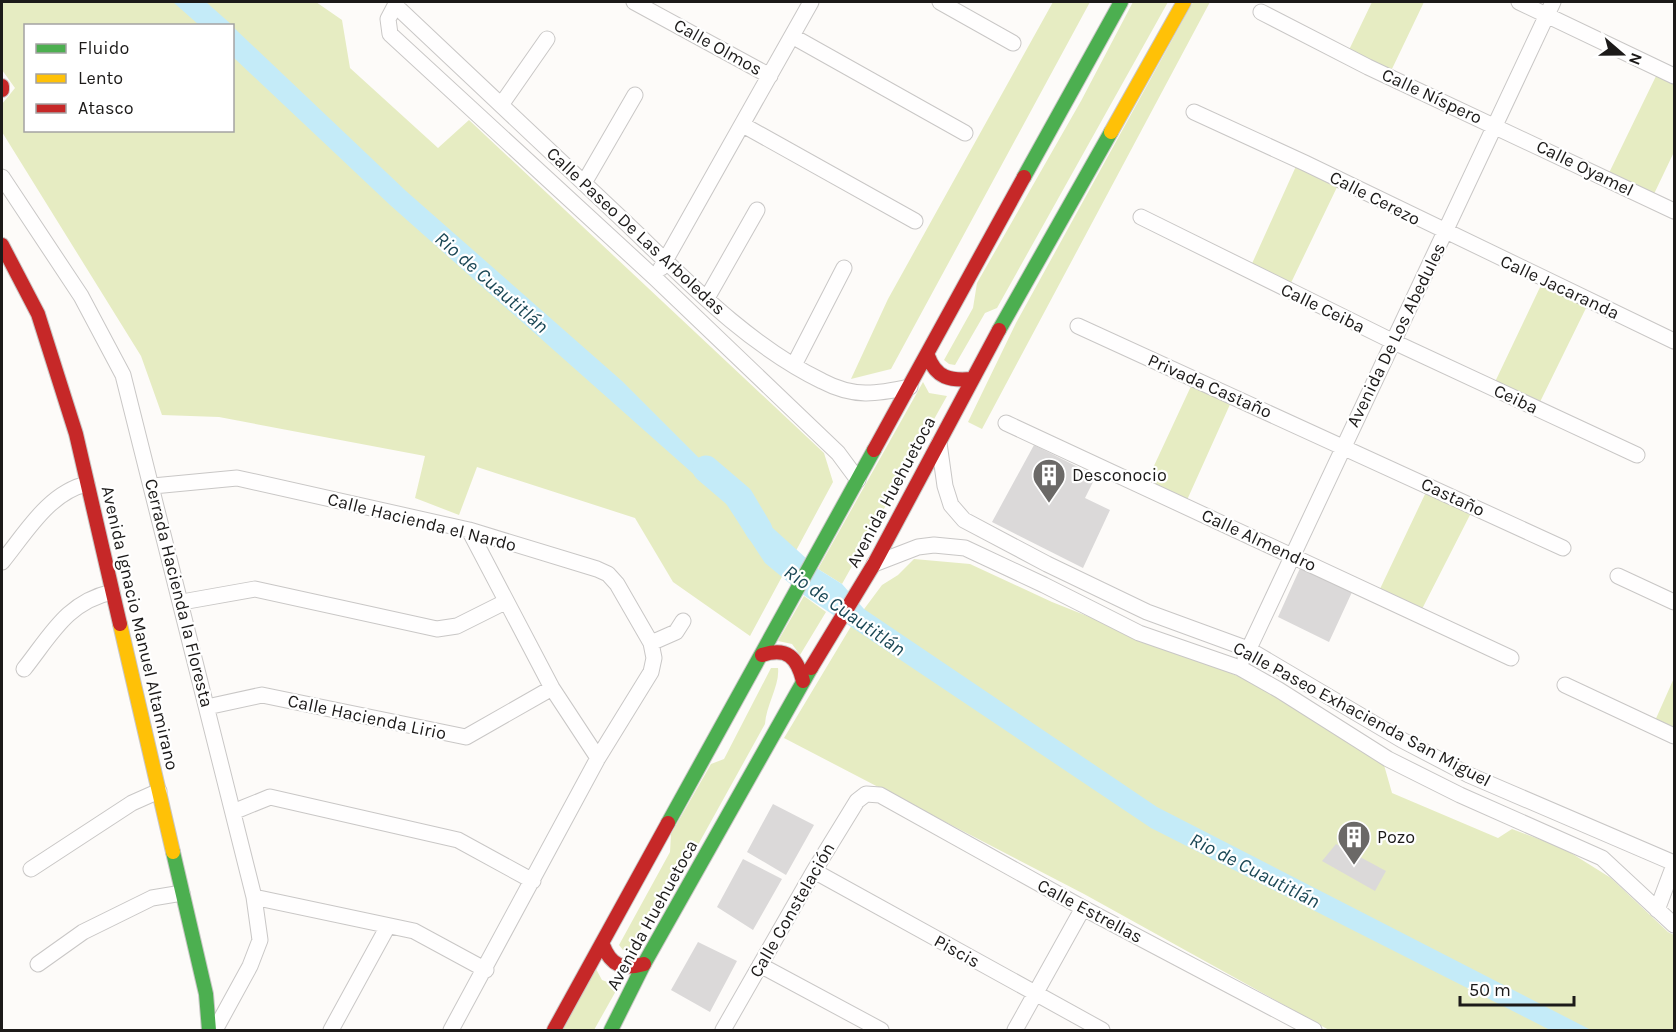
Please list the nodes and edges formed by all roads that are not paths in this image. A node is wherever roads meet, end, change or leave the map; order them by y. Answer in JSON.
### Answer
{"nodes":[{"id":1,"x":634,"y":2,"type":"edge"},
{"id":2,"x":811,"y":2,"type":"edge"},
{"id":3,"x":940,"y":2,"type":"edge"},
{"id":4,"x":1121,"y":2,"type":"edge"},
{"id":5,"x":1185,"y":2,"type":"edge"},
{"id":6,"x":1519,"y":2,"type":"edge"},
{"id":7,"x":396,"y":3,"type":"edge"},
{"id":8,"x":1549,"y":8,"type":"edge"},
{"id":9,"x":1261,"y":12,"type":"dead end"},
{"id":10,"x":792,"y":36,"type":"junction"},
{"id":11,"x":547,"y":39,"type":"dead end"},
{"id":12,"x":1013,"y":43,"type":"dead end"},
{"id":13,"x":770,"y":76,"type":"junction"},
{"id":14,"x":1674,"y":76,"type":"edge"},
{"id":15,"x":635,"y":95,"type":"dead end"},
{"id":16,"x":501,"y":105,"type":"junction"},
{"id":17,"x":1194,"y":112,"type":"dead end"},
{"id":18,"x":743,"y":125,"type":"junction"},
{"id":19,"x":1495,"y":125,"type":"junction"},
{"id":20,"x":965,"y":132,"type":"dead end"},
{"id":21,"x":2,"y":177,"type":"edge"},
{"id":22,"x":584,"y":183,"type":"junction"},
{"id":23,"x":757,"y":210,"type":"dead end"},
{"id":24,"x":1674,"y":211,"type":"edge"},
{"id":25,"x":1141,"y":217,"type":"dead end"},
{"id":26,"x":915,"y":221,"type":"dead end"},
{"id":27,"x":1445,"y":232,"type":"junction"},
{"id":28,"x":2,"y":244,"type":"edge"},
{"id":29,"x":665,"y":260,"type":"junction"},
{"id":30,"x":844,"y":268,"type":"dead end"},
{"id":31,"x":655,"y":278,"type":"junction"},
{"id":32,"x":707,"y":298,"type":"junction"},
{"id":33,"x":1078,"y":326,"type":"dead end"},
{"id":34,"x":1674,"y":341,"type":"edge"},
{"id":35,"x":1394,"y":342,"type":"junction"},
{"id":36,"x":928,"y":356,"type":"junction"},
{"id":37,"x":794,"y":365,"type":"junction"},
{"id":38,"x":972,"y":379,"type":"junction"},
{"id":39,"x":910,"y":387,"type":"junction"},
{"id":40,"x":1006,"y":423,"type":"dead end"},
{"id":41,"x":939,"y":443,"type":"junction"},
{"id":42,"x":1342,"y":446,"type":"junction"},
{"id":43,"x":1637,"y":455,"type":"dead end"},
{"id":44,"x":858,"y":480,"type":"junction"},
{"id":45,"x":87,"y":484,"type":"junction"},
{"id":46,"x":153,"y":486,"type":"junction"},
{"id":47,"x":469,"y":530,"type":"junction"},
{"id":48,"x":1563,"y":548,"type":"dead end"},
{"id":49,"x":1292,"y":554,"type":"junction"},
{"id":50,"x":2,"y":562,"type":"edge"},
{"id":51,"x":874,"y":564,"type":"junction"},
{"id":52,"x":1618,"y":576,"type":"dead end"},
{"id":53,"x":112,"y":592,"type":"junction"},
{"id":54,"x":182,"y":602,"type":"junction"},
{"id":55,"x":505,"y":602,"type":"junction"},
{"id":56,"x":1674,"y":602,"type":"edge"},
{"id":57,"x":1147,"y":612,"type":"junction"},
{"id":58,"x":683,"y":621,"type":"dead end"},
{"id":59,"x":1139,"y":633,"type":"junction"},
{"id":60,"x":651,"y":643,"type":"junction"},
{"id":61,"x":1248,"y":649,"type":"junction"},
{"id":62,"x":762,"y":655,"type":"junction"},
{"id":63,"x":1511,"y":658,"type":"dead end"},
{"id":64,"x":24,"y":669,"type":"dead end"},
{"id":65,"x":1240,"y":669,"type":"junction"},
{"id":66,"x":803,"y":681,"type":"junction"},
{"id":67,"x":1565,"y":685,"type":"dead end"},
{"id":68,"x":552,"y":688,"type":"junction"},
{"id":69,"x":207,"y":707,"type":"junction"},
{"id":70,"x":1674,"y":736,"type":"edge"},
{"id":71,"x":598,"y":758,"type":"junction"},
{"id":72,"x":159,"y":791,"type":"junction"},
{"id":73,"x":866,"y":794,"type":"joint"},
{"id":74,"x":233,"y":812,"type":"junction"},
{"id":75,"x":1674,"y":864,"type":"edge"},
{"id":76,"x":31,"y":869,"type":"dead end"},
{"id":77,"x":814,"y":871,"type":"junction"},
{"id":78,"x":533,"y":881,"type":"junction"},
{"id":79,"x":182,"y":893,"type":"junction"},
{"id":80,"x":254,"y":897,"type":"junction"},
{"id":81,"x":1083,"y":908,"type":"junction"},
{"id":82,"x":1657,"y":910,"type":"junction"},
{"id":83,"x":1674,"y":925,"type":"edge"},
{"id":84,"x":388,"y":927,"type":"junction"},
{"id":85,"x":603,"y":945,"type":"junction"},
{"id":86,"x":38,"y":964,"type":"dead end"},
{"id":87,"x":644,"y":964,"type":"junction"},
{"id":88,"x":760,"y":965,"type":"junction"},
{"id":89,"x":486,"y":970,"type":"junction"},
{"id":90,"x":1035,"y":994,"type":"junction"},
{"id":91,"x":209,"y":1030,"type":"edge"},
{"id":92,"x":215,"y":1030,"type":"edge"},
{"id":93,"x":331,"y":1030,"type":"edge"},
{"id":94,"x":451,"y":1030,"type":"edge"},
{"id":95,"x":554,"y":1030,"type":"edge"},
{"id":96,"x":611,"y":1030,"type":"edge"},
{"id":97,"x":723,"y":1030,"type":"edge"},
{"id":98,"x":881,"y":1030,"type":"edge"},
{"id":99,"x":1015,"y":1030,"type":"edge"},
{"id":100,"x":1102,"y":1030,"type":"edge"},
{"id":101,"x":1314,"y":1030,"type":"edge"}],
"edges":[{"from":1,"to":13,"type":"street","name":"Calle Olmos"},
{"from":2,"to":10,"type":"street"},
{"from":3,"to":12,"type":"street"},
{"from":4,"to":36,"type":"main road","name":"Avenida Huehuetoca"},
{"from":5,"to":38,"type":"main road","name":"Avenida Huehuetoca"},
{"from":6,"to":8,"type":"street"},
{"from":7,"to":16,"type":"street","name":"Calle Paseo De Las Arboledas"},
{"from":7,"to":31,"type":"street","name":"Calle Paseo De Las Arboledas"},
{"from":8,"to":14,"type":"street"},
{"from":8,"to":19,"type":"street","name":"Avenida De Los Abedules"},
{"from":9,"to":19,"type":"street","name":"Calle Níspero"},
{"from":10,"to":13,"type":"street"},
{"from":10,"to":20,"type":"street"},
{"from":11,"to":16,"type":"street"},
{"from":13,"to":18,"type":"street"},
{"from":15,"to":22,"type":"street"},
{"from":16,"to":22,"type":"street","name":"Calle Paseo De Las Arboledas"},
{"from":17,"to":27,"type":"street","name":"Calle Cerezo"},
{"from":18,"to":26,"type":"street"},
{"from":18,"to":29,"type":"street"},
{"from":19,"to":24,"type":"street","name":"Calle Oyamel"},
{"from":19,"to":27,"type":"street","name":"Avenida De Los Abedules"},
{"from":21,"to":46,"type":"street","name":"Cerrada Hacienda la Floresta"},
{"from":22,"to":29,"type":"street","name":"Calle Paseo De Las Arboledas"},
{"from":23,"to":32,"type":"street"},
{"from":25,"to":35,"type":"street","name":"Calle Ceiba"},
{"from":27,"to":34,"type":"street","name":"Calle Jacaranda"},
{"from":27,"to":35,"type":"street","name":"Avenida De Los Abedules"},
{"from":28,"to":45,"type":"main road","name":"Avenida Ignacio Manuel Altamirano"},
{"from":29,"to":31,"type":"street"},
{"from":29,"to":32,"type":"street","name":"Calle Paseo De Las Arboledas"},
{"from":30,"to":37,"type":"street"},
{"from":31,"to":44,"type":"street","name":"Calle Paseo De Las Arboledas"},
{"from":32,"to":37,"type":"street","name":"Calle Paseo De Las Arboledas"},
{"from":33,"to":42,"type":"street","name":"Privada Castaño"},
{"from":35,"to":42,"type":"street","name":"Avenida De Los Abedules"},
{"from":35,"to":43,"type":"street","name":"Ceiba"},
{"from":36,"to":38,"type":"main road"},
{"from":36,"to":39,"type":"main road","name":"Avenida Huehuetoca"},
{"from":37,"to":39,"type":"street","name":"Calle Paseo De Las Arboledas"},
{"from":38,"to":41,"type":"main road","name":"Avenida Huehuetoca"},
{"from":39,"to":44,"type":"main road","name":"Avenida Huehuetoca"},
{"from":40,"to":49,"type":"street","name":"Calle Almendro"},
{"from":41,"to":51,"type":"main road","name":"Avenida Huehuetoca"},
{"from":41,"to":57,"type":"street","name":"Calle Paseo Exhacienda San Miguel"},
{"from":42,"to":48,"type":"street","name":"Castaño"},
{"from":42,"to":49,"type":"street","name":"Avenida De Los Abedules"},
{"from":44,"to":62,"type":"main road","name":"Avenida Huehuetoca"},
{"from":45,"to":50,"type":"street"},
{"from":45,"to":53,"type":"main road","name":"Avenida Ignacio Manuel Altamirano"},
{"from":46,"to":47,"type":"street","name":"Calle Hacienda el Nardo"},
{"from":46,"to":54,"type":"street","name":"Cerrada Hacienda la Floresta"},
{"from":47,"to":55,"type":"street"},
{"from":47,"to":60,"type":"street","name":"Calle Hacienda el Nardo"},
{"from":49,"to":61,"type":"street","name":"Avenida De Los Abedules"},
{"from":49,"to":63,"type":"street","name":"Calle Almendro"},
{"from":51,"to":59,"type":"street","name":"Calle Paseo Exhacienda San Miguel"},
{"from":51,"to":66,"type":"main road","name":"Avenida Huehuetoca"},
{"from":52,"to":56,"type":"street"},
{"from":53,"to":64,"type":"street"},
{"from":53,"to":72,"type":"main road","name":"Avenida Ignacio Manuel Altamirano"},
{"from":54,"to":55,"type":"street"},
{"from":54,"to":69,"type":"street","name":"Cerrada Hacienda la Floresta"},
{"from":55,"to":68,"type":"street"},
{"from":57,"to":59,"type":"street"},
{"from":57,"to":61,"type":"street","name":"Calle Paseo Exhacienda San Miguel"},
{"from":58,"to":60,"type":"street"},
{"from":59,"to":65,"type":"street","name":"Calle Paseo Exhacienda San Miguel"},
{"from":60,"to":71,"type":"street"},
{"from":61,"to":65,"type":"street","name":"Avenida De Los Abedules"},
{"from":61,"to":75,"type":"street","name":"Calle Paseo Exhacienda San Miguel"},
{"from":62,"to":66,"type":"main road"},
{"from":62,"to":85,"type":"main road","name":"Avenida Huehuetoca"},
{"from":65,"to":82,"type":"street","name":"Calle Paseo Exhacienda San Miguel"},
{"from":66,"to":87,"type":"main road","name":"Avenida Huehuetoca"},
{"from":67,"to":70,"type":"street"},
{"from":68,"to":69,"type":"street","name":"Calle Hacienda Lirio"},
{"from":68,"to":71,"type":"street"},
{"from":69,"to":74,"type":"street","name":"Cerrada Hacienda la Floresta"},
{"from":71,"to":78,"type":"street"},
{"from":72,"to":76,"type":"street"},
{"from":72,"to":79,"type":"main road","name":"Avenida Ignacio Manuel Altamirano"},
{"from":73,"to":77,"type":"street","name":"Calle Constelación"},
{"from":73,"to":81,"type":"street","name":"Calle Estrellas"},
{"from":74,"to":78,"type":"street"},
{"from":74,"to":80,"type":"street","name":"Cerrada Hacienda la Floresta"},
{"from":75,"to":82,"type":"street"},
{"from":77,"to":88,"type":"street","name":"Calle Constelación"},
{"from":77,"to":90,"type":"street","name":"Piscis"},
{"from":78,"to":89,"type":"street"},
{"from":79,"to":86,"type":"street"},
{"from":79,"to":91,"type":"main road","name":"Avenida Ignacio Manuel Altamirano"},
{"from":80,"to":84,"type":"street"},
{"from":80,"to":92,"type":"street","name":"Cerrada Hacienda la Floresta"},
{"from":81,"to":90,"type":"street"},
{"from":81,"to":101,"type":"street","name":"Calle Estrellas"},
{"from":82,"to":83,"type":"street","name":"Calle Paseo Exhacienda San Miguel"},
{"from":84,"to":89,"type":"street"},
{"from":84,"to":93,"type":"street"},
{"from":85,"to":87,"type":"main road"},
{"from":85,"to":95,"type":"main road","name":"Avenida Huehuetoca"},
{"from":87,"to":96,"type":"main road","name":"Avenida Huehuetoca"},
{"from":88,"to":97,"type":"street","name":"Calle Constelación"},
{"from":88,"to":98,"type":"street"},
{"from":89,"to":94,"type":"street"},
{"from":90,"to":99,"type":"street"},
{"from":90,"to":100,"type":"street","name":"Piscis"}]}
